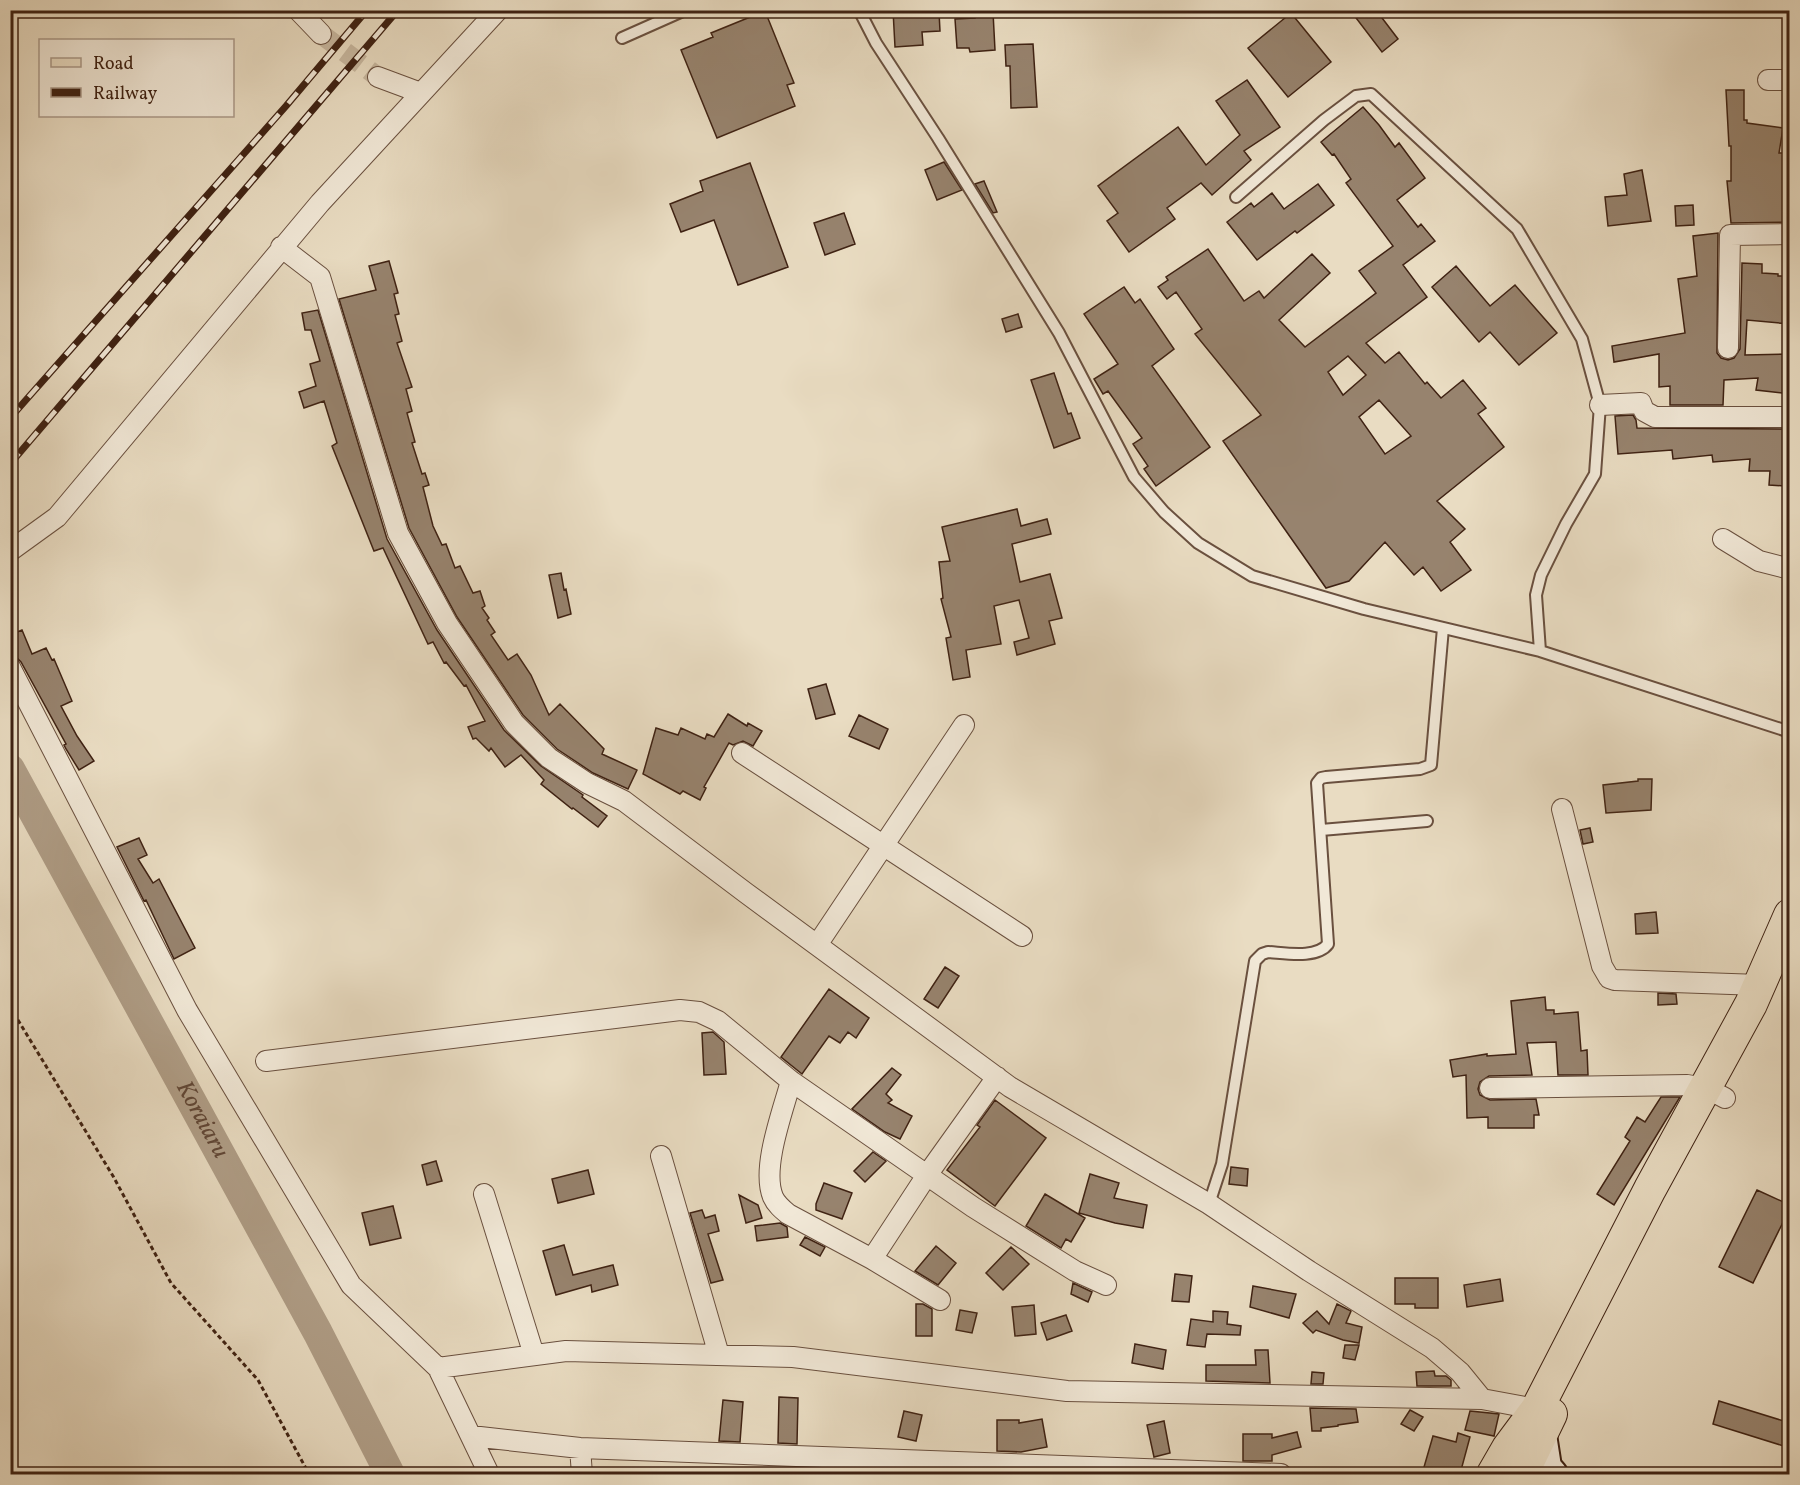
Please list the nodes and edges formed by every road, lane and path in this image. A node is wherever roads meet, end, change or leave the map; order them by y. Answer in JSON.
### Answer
{"nodes":[{"id":1,"x":298,"y":10,"type":"edge"},
{"id":2,"x":498,"y":10,"type":"edge"},
{"id":3,"x":685,"y":10,"type":"edge"},
{"id":4,"x":858,"y":10,"type":"edge"},
{"id":5,"x":321,"y":34,"type":"tunnel mouth"},
{"id":6,"x":622,"y":38,"type":"dead end"},
{"id":7,"x":378,"y":77,"type":"tunnel mouth"},
{"id":8,"x":1768,"y":80,"type":"dead end"},
{"id":9,"x":1790,"y":80,"type":"edge"},
{"id":10,"x":421,"y":93,"type":"junction"},
{"id":11,"x":1236,"y":197,"type":"dead end"},
{"id":12,"x":1790,"y":234,"type":"edge"},
{"id":13,"x":281,"y":247,"type":"junction"},
{"id":14,"x":1728,"y":348,"type":"dead end"},
{"id":15,"x":1600,"y":405,"type":"junction"},
{"id":16,"x":1790,"y":417,"type":"edge"},
{"id":17,"x":1723,"y":539,"type":"dead end"},
{"id":18,"x":10,"y":551,"type":"edge"},
{"id":19,"x":1790,"y":569,"type":"edge"},
{"id":20,"x":1443,"y":628,"type":"junction"},
{"id":21,"x":1540,"y":651,"type":"junction"},
{"id":22,"x":10,"y":668,"type":"edge"},
{"id":23,"x":964,"y":725,"type":"dead end"},
{"id":24,"x":1790,"y":732,"type":"edge"},
{"id":25,"x":742,"y":753,"type":"dead end"},
{"id":26,"x":1562,"y":809,"type":"dead end"},
{"id":27,"x":1427,"y":821,"type":"dead end"},
{"id":28,"x":1320,"y":830,"type":"junction"},
{"id":29,"x":883,"y":846,"type":"junction"},
{"id":30,"x":1790,"y":915,"type":"edge"},
{"id":31,"x":1022,"y":936,"type":"dead end"},
{"id":32,"x":817,"y":945,"type":"junction"},
{"id":33,"x":1790,"y":961,"type":"edge"},
{"id":34,"x":1760,"y":985,"type":"junction"},
{"id":35,"x":10,"y":1007,"type":"edge"},
{"id":36,"x":266,"y":1061,"type":"dead end"},
{"id":37,"x":997,"y":1077,"type":"junction"},
{"id":38,"x":791,"y":1082,"type":"junction"},
{"id":39,"x":1490,"y":1088,"type":"dead end"},
{"id":40,"x":1715,"y":1093,"type":"junction"},
{"id":41,"x":661,"y":1156,"type":"dead end"},
{"id":42,"x":927,"y":1175,"type":"junction"},
{"id":43,"x":484,"y":1194,"type":"dead end"},
{"id":44,"x":1209,"y":1204,"type":"junction"},
{"id":45,"x":872,"y":1259,"type":"junction"},
{"id":46,"x":1106,"y":1286,"type":"dead end"},
{"id":47,"x":940,"y":1300,"type":"dead end"},
{"id":48,"x":534,"y":1355,"type":"junction"},
{"id":49,"x":719,"y":1355,"type":"junction"},
{"id":50,"x":438,"y":1368,"type":"junction"},
{"id":51,"x":1482,"y":1399,"type":"junction"},
{"id":52,"x":1546,"y":1416,"type":"junction"},
{"id":53,"x":471,"y":1436,"type":"junction"},
{"id":54,"x":580,"y":1448,"type":"junction"},
{"id":55,"x":929,"y":1467,"type":"edge"},
{"id":56,"x":309,"y":1474,"type":"edge"},
{"id":57,"x":489,"y":1474,"type":"edge"},
{"id":58,"x":582,"y":1474,"type":"edge"},
{"id":59,"x":1276,"y":1474,"type":"edge"},
{"id":60,"x":1281,"y":1474,"type":"edge"},
{"id":61,"x":1493,"y":1474,"type":"edge"},
{"id":62,"x":1522,"y":1474,"type":"edge"},
{"id":63,"x":1553,"y":1474,"type":"edge"}],
"edges":[{"from":1,"to":5,"type":"street"},
{"from":2,"to":10,"type":"street"},
{"from":3,"to":6,"type":"lane"},
{"from":4,"to":20,"type":"lane"},
{"from":7,"to":10,"type":"street"},
{"from":8,"to":9,"type":"street"},
{"from":10,"to":13,"type":"street"},
{"from":11,"to":15,"type":"lane"},
{"from":12,"to":14,"type":"street"},
{"from":13,"to":18,"type":"street"},
{"from":13,"to":32,"type":"street"},
{"from":15,"to":16,"type":"street"},
{"from":15,"to":21,"type":"lane"},
{"from":17,"to":19,"type":"street"},
{"from":20,"to":21,"type":"lane"},
{"from":20,"to":28,"type":"lane"},
{"from":21,"to":24,"type":"lane"},
{"from":22,"to":50,"type":"street"},
{"from":23,"to":29,"type":"street"},
{"from":25,"to":29,"type":"street"},
{"from":26,"to":34,"type":"street"},
{"from":27,"to":28,"type":"lane"},
{"from":28,"to":44,"type":"lane"},
{"from":29,"to":31,"type":"street"},
{"from":29,"to":32,"type":"street"},
{"from":30,"to":34,"type":"main road"},
{"from":32,"to":37,"type":"street"},
{"from":33,"to":40,"type":"main road"},
{"from":34,"to":40,"type":"main road"},
{"from":35,"to":56,"type":"path"},
{"from":36,"to":38,"type":"street"},
{"from":37,"to":42,"type":"street"},
{"from":37,"to":44,"type":"street"},
{"from":38,"to":42,"type":"street"},
{"from":38,"to":45,"type":"street"},
{"from":39,"to":40,"type":"street"},
{"from":40,"to":52,"type":"main road"},
{"from":41,"to":49,"type":"street"},
{"from":42,"to":45,"type":"street"},
{"from":42,"to":46,"type":"street"},
{"from":43,"to":48,"type":"street"},
{"from":44,"to":51,"type":"street"},
{"from":45,"to":47,"type":"street"},
{"from":48,"to":49,"type":"street"},
{"from":48,"to":50,"type":"street"},
{"from":49,"to":51,"type":"street"},
{"from":50,"to":53,"type":"street"},
{"from":51,"to":52,"type":"street"},
{"from":52,"to":61,"type":"main road"},
{"from":52,"to":62,"type":"main road"},
{"from":52,"to":63,"type":"street"},
{"from":53,"to":54,"type":"street"},
{"from":53,"to":57,"type":"street"},
{"from":54,"to":55,"type":"street"},
{"from":54,"to":58,"type":"street"},
{"from":55,"to":59,"type":"street"},
{"from":59,"to":60,"type":"street"}]}
